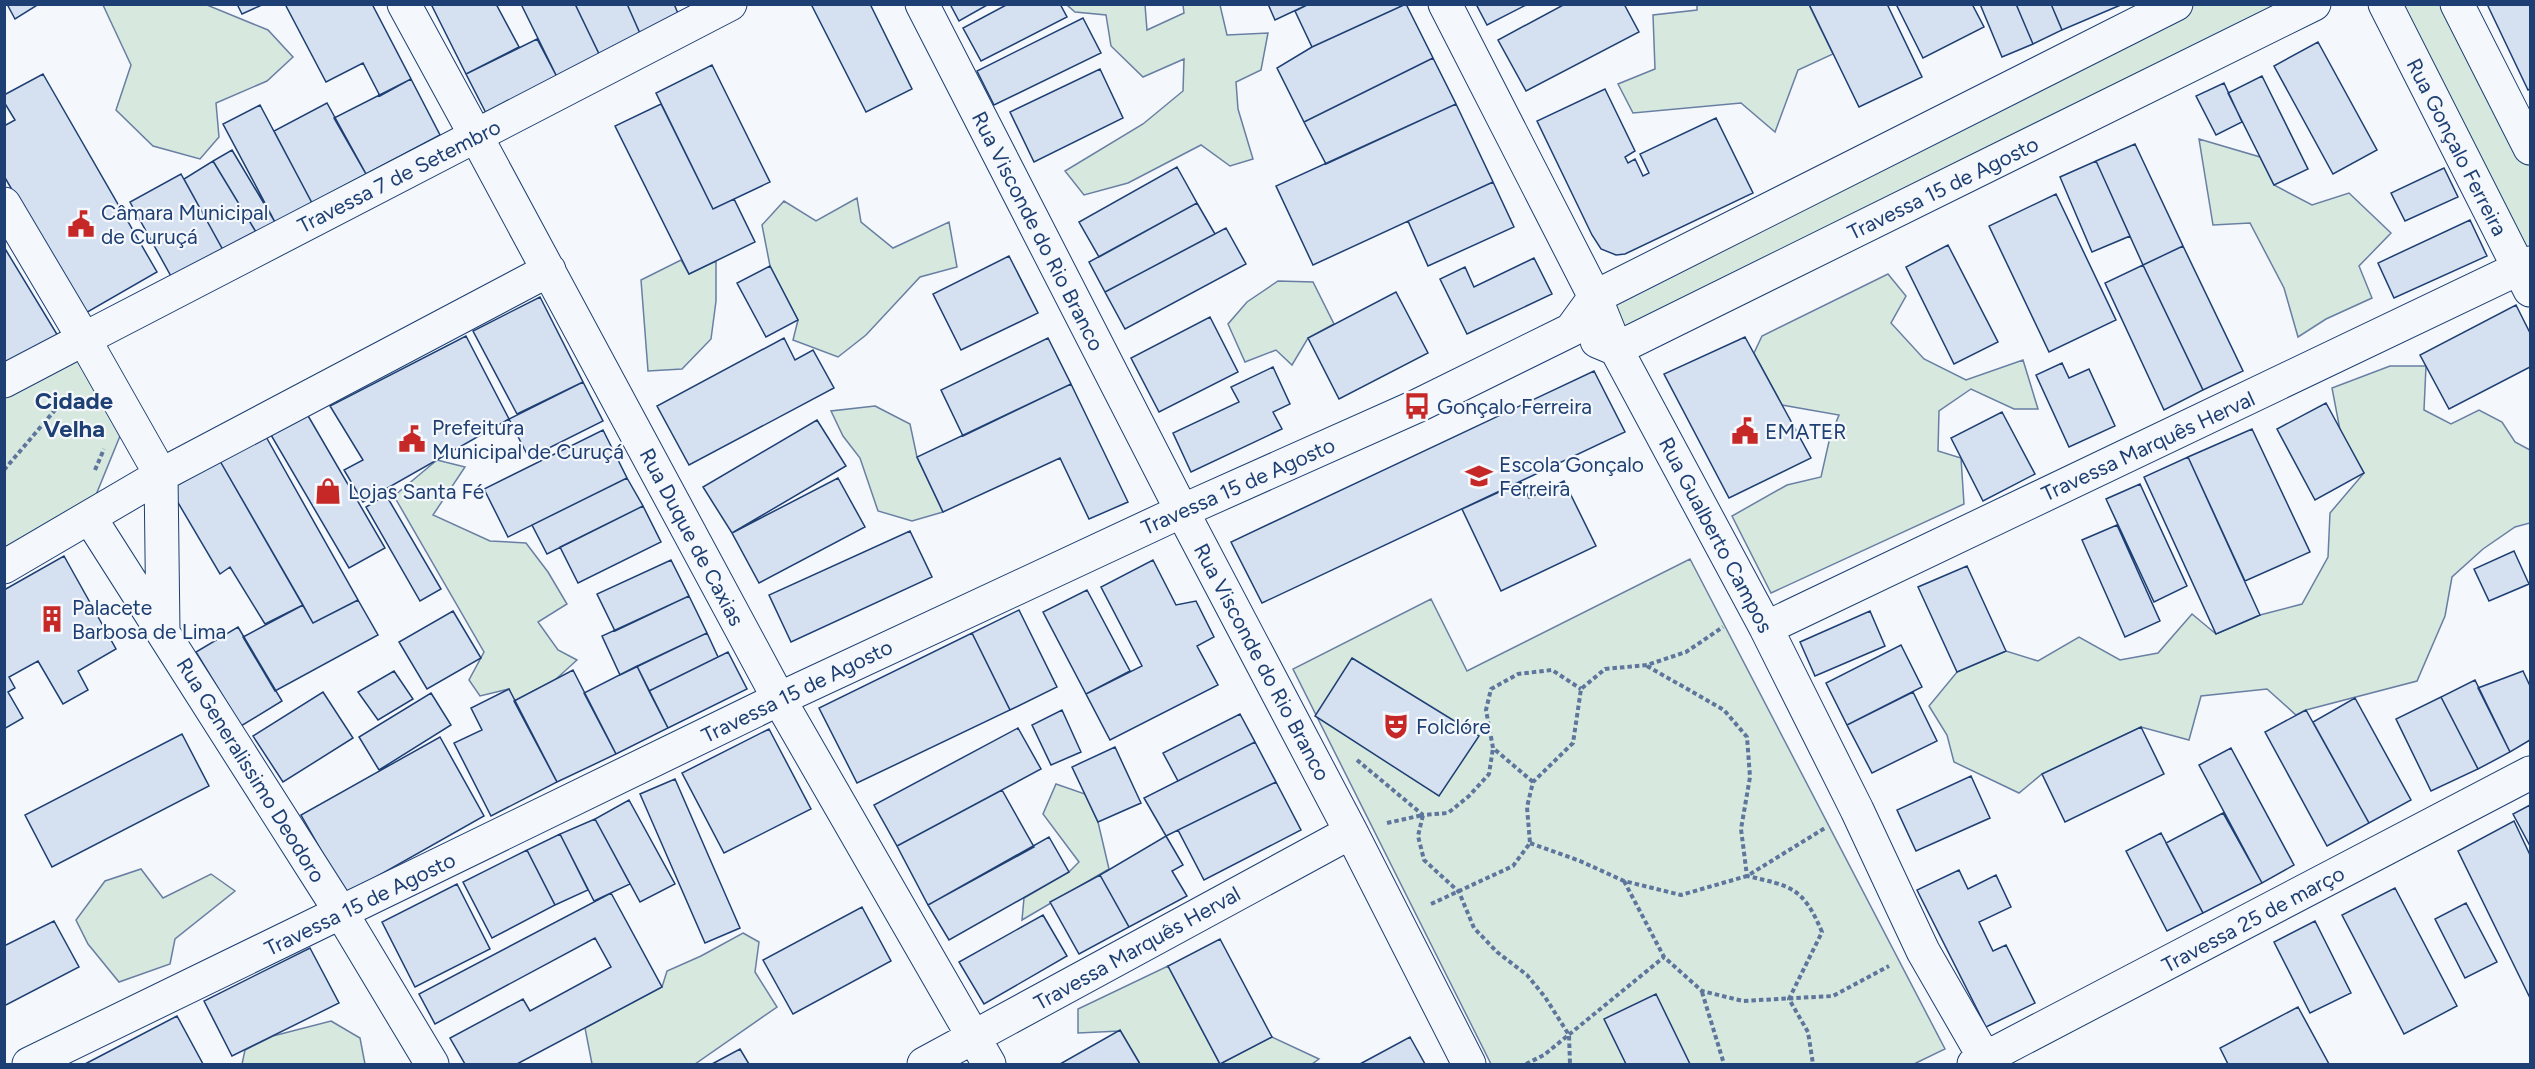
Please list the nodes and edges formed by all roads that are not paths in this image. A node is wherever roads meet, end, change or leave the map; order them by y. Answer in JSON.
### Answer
{"nodes":[{"id":1,"x":404,"y":4,"type":"edge"},
{"id":2,"x":730,"y":4,"type":"edge"},
{"id":3,"x":922,"y":4,"type":"edge"},
{"id":4,"x":1445,"y":4,"type":"edge"},
{"id":5,"x":2176,"y":4,"type":"edge"},
{"id":6,"x":2314,"y":4,"type":"edge"},
{"id":7,"x":2385,"y":4,"type":"edge"},
{"id":8,"x":2457,"y":4,"type":"edge"},
{"id":9,"x":476,"y":136,"type":"junction"},
{"id":10,"x":2530,"y":148,"type":"edge"},
{"id":11,"x":4,"y":204,"type":"edge"},
{"id":12,"x":549,"y":270,"type":"junction"},
{"id":13,"x":2527,"y":274,"type":"edge"},
{"id":14,"x":1595,"y":297,"type":"junction"},
{"id":15,"x":1571,"y":330,"type":"junction"},
{"id":16,"x":84,"y":339,"type":"junction"},
{"id":17,"x":1616,"y":350,"type":"junction"},
{"id":18,"x":4,"y":381,"type":"edge"},
{"id":19,"x":161,"y":475,"type":"junction"},
{"id":20,"x":1182,"y":511,"type":"junction"},
{"id":21,"x":90,"y":518,"type":"junction"},
{"id":22,"x":4,"y":567,"type":"edge"},
{"id":23,"x":1759,"y":617,"type":"junction"},
{"id":24,"x":163,"y":632,"type":"junction"},
{"id":25,"x":779,"y":699,"type":"junction"},
{"id":26,"x":2530,"y":773,"type":"edge"},
{"id":27,"x":1351,"y":832,"type":"junction"},
{"id":28,"x":342,"y":914,"type":"junction"},
{"id":29,"x":982,"y":1051,"type":"edge"},
{"id":30,"x":1983,"y":1063,"type":"edge"},
{"id":31,"x":29,"y":1065,"type":"edge"},
{"id":32,"x":432,"y":1065,"type":"edge"},
{"id":33,"x":924,"y":1065,"type":"edge"},
{"id":34,"x":1469,"y":1065,"type":"edge"}],
"edges":[{"from":1,"to":9,"type":"street","name":"Rua Duque de Caxias"},
{"from":2,"to":9,"type":"street","name":"Travessa 7 de Setembro"},
{"from":3,"to":20,"type":"street","name":"Rua Visconde do Rio Branco"},
{"from":4,"to":14,"type":"street","name":"Rua Gualberto Campos"},
{"from":5,"to":14,"type":"street","name":"Travessa 15 de Agosto"},
{"from":6,"to":17,"type":"street","name":"Travessa 15 de Agosto"},
{"from":7,"to":13,"type":"street","name":"Rua Gonçalo Ferreira"},
{"from":8,"to":10,"type":"street"},
{"from":9,"to":12,"type":"street","name":"Rua Duque de Caxias"},
{"from":9,"to":16,"type":"street","name":"Travessa 7 de Setembro"},
{"from":11,"to":16,"type":"street"},
{"from":12,"to":19,"type":"street"},
{"from":12,"to":25,"type":"street","name":"Rua Duque de Caxias"},
{"from":13,"to":23,"type":"street","name":"Travessa Marquês Herval"},
{"from":14,"to":15,"type":"street","name":"Travessa 15 de Agosto"},
{"from":14,"to":17,"type":"street","name":"Rua Gualberto Campos"},
{"from":15,"to":17,"type":"street"},
{"from":15,"to":20,"type":"street","name":"Travessa 15 de Agosto"},
{"from":16,"to":18,"type":"street","name":"Travessa 7 de Setembro"},
{"from":16,"to":19,"type":"street"},
{"from":17,"to":23,"type":"street","name":"Rua Gualberto Campos"},
{"from":19,"to":21,"type":"street"},
{"from":19,"to":24,"type":"street"},
{"from":20,"to":25,"type":"street","name":"Travessa 15 de Agosto"},
{"from":20,"to":27,"type":"street","name":"Rua Visconde do Rio Branco"},
{"from":21,"to":22,"type":"street"},
{"from":21,"to":24,"type":"street","name":"Rua Generalissimo Deodoro"},
{"from":23,"to":30,"type":"street","name":"Rua Gualberto Campos"},
{"from":24,"to":28,"type":"street","name":"Rua Generalissimo Deodoro"},
{"from":25,"to":28,"type":"street","name":"Travessa 15 de Agosto"},
{"from":25,"to":29,"type":"street","name":"Rua Duque de Caxias"},
{"from":26,"to":30,"type":"street","name":"Travessa 25 de março"},
{"from":27,"to":29,"type":"street","name":"Travessa Marquês Herval"},
{"from":27,"to":34,"type":"street","name":"Rua Visconde do Rio Branco"},
{"from":28,"to":31,"type":"street","name":"Travessa 15 de Agosto"},
{"from":28,"to":32,"type":"street","name":"Rua Generalissimo Deodoro"},
{"from":29,"to":33,"type":"street","name":"Travessa Marquês Herval"}]}
